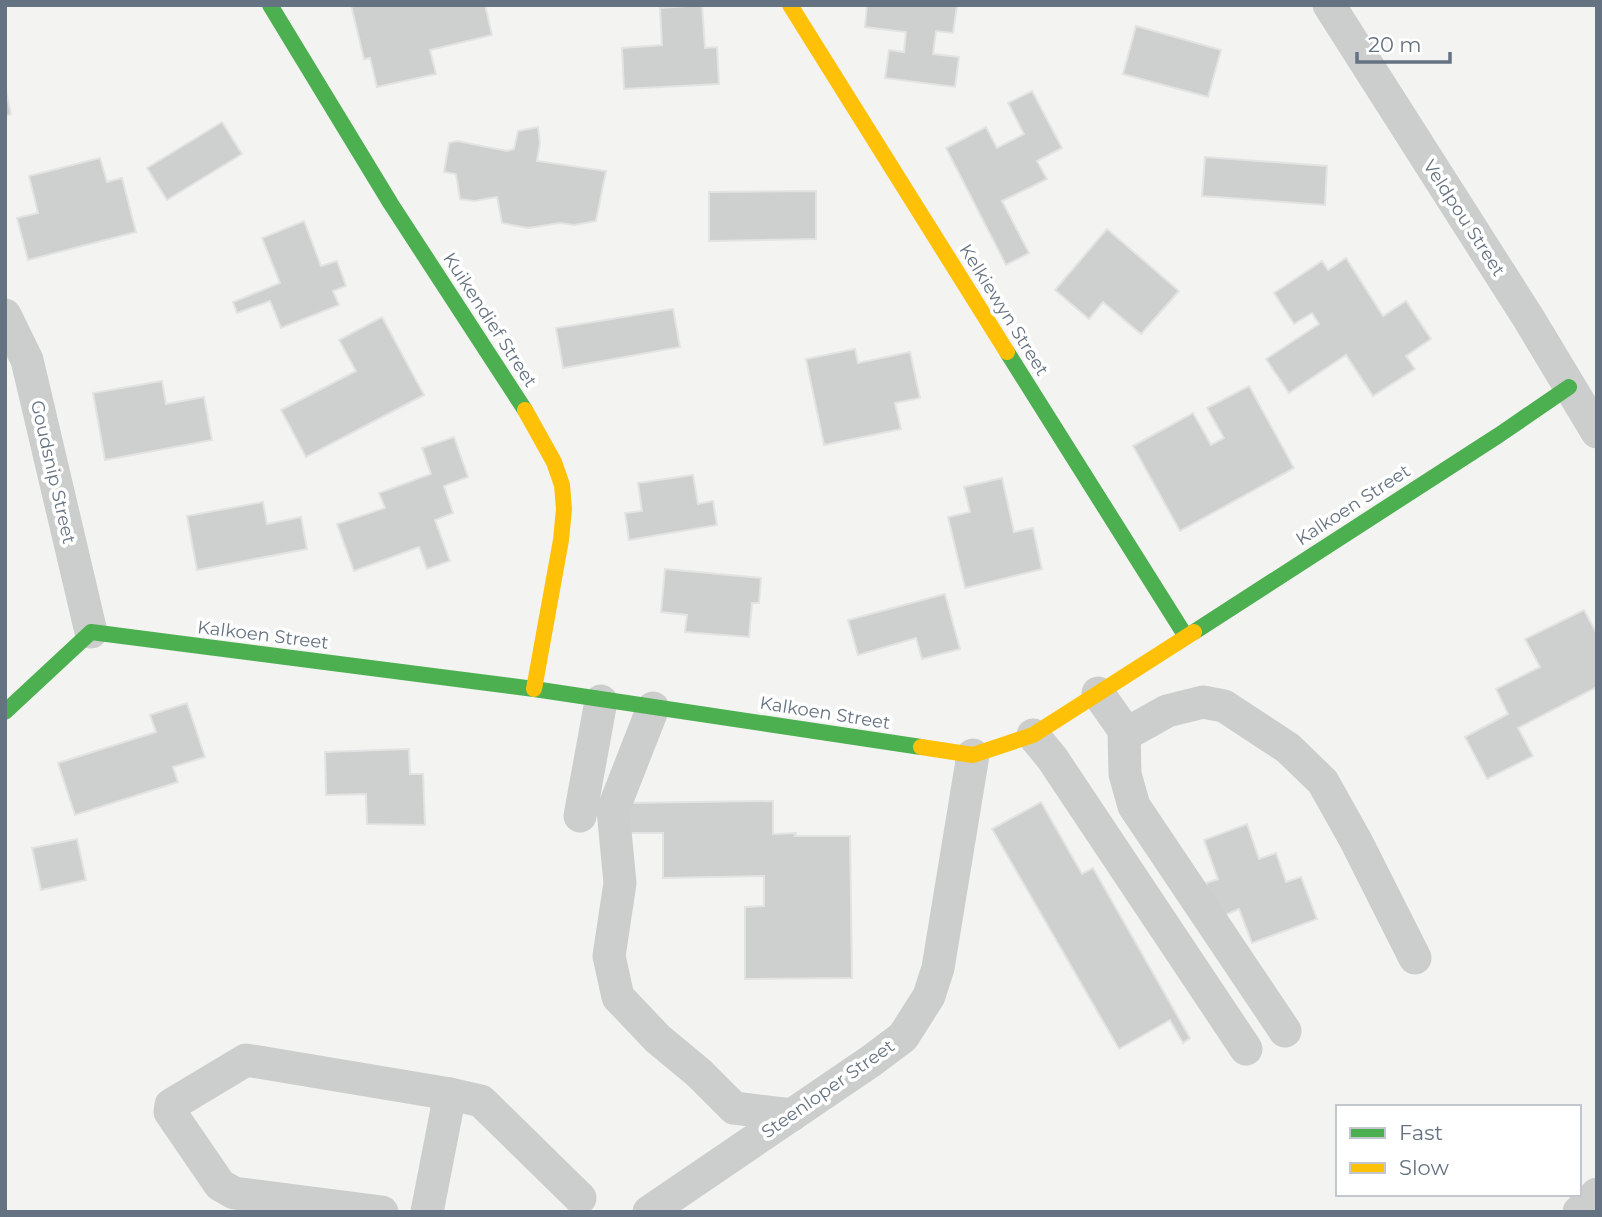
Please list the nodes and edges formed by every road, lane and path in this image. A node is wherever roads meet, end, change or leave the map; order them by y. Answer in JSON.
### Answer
{"nodes":[{"id":1,"x":270,"y":5,"type":"edge"},
{"id":2,"x":790,"y":5,"type":"edge"},
{"id":3,"x":1329,"y":5,"type":"edge"},
{"id":4,"x":5,"y":315,"type":"edge"},
{"id":5,"x":1569,"y":387,"type":"junction"},
{"id":6,"x":1597,"y":432,"type":"edge"},
{"id":7,"x":91,"y":632,"type":"junction"},
{"id":8,"x":1185,"y":635,"type":"junction"},
{"id":9,"x":534,"y":689,"type":"junction"},
{"id":10,"x":1098,"y":692,"type":"junction"},
{"id":11,"x":601,"y":701,"type":"junction"},
{"id":12,"x":653,"y":708,"type":"junction"},
{"id":13,"x":5,"y":712,"type":"edge"},
{"id":14,"x":1124,"y":730,"type":"junction"},
{"id":15,"x":1033,"y":735,"type":"junction"},
{"id":16,"x":972,"y":755,"type":"junction"},
{"id":17,"x":580,"y":816,"type":"dead end"},
{"id":18,"x":1415,"y":958,"type":"dead end"},
{"id":19,"x":1285,"y":1031,"type":"dead end"},
{"id":20,"x":1246,"y":1049,"type":"dead end"},
{"id":21,"x":450,"y":1094,"type":"junction"},
{"id":22,"x":792,"y":1115,"type":"junction"},
{"id":23,"x":1597,"y":1194,"type":"edge"},
{"id":24,"x":579,"y":1198,"type":"dead end"},
{"id":25,"x":382,"y":1212,"type":"edge"},
{"id":26,"x":428,"y":1212,"type":"edge"},
{"id":27,"x":649,"y":1212,"type":"edge"},
{"id":28,"x":1579,"y":1212,"type":"edge"}],
"edges":[{"from":1,"to":9,"type":"street","name":"Kuikendief Street"},
{"from":2,"to":8,"type":"street","name":"Kelkiewyn Street"},
{"from":3,"to":5,"type":"street","name":"Veldpou Street"},
{"from":4,"to":7,"type":"street","name":"Goudsnip Street"},
{"from":5,"to":6,"type":"street","name":"Veldpou Street"},
{"from":5,"to":8,"type":"street","name":"Kalkoen Street"},
{"from":7,"to":9,"type":"street","name":"Kalkoen Street"},
{"from":7,"to":13,"type":"street"},
{"from":8,"to":10,"type":"street","name":"Kalkoen Street"},
{"from":9,"to":11,"type":"street","name":"Kalkoen Street"},
{"from":10,"to":14,"type":"street"},
{"from":10,"to":15,"type":"street","name":"Kalkoen Street"},
{"from":11,"to":12,"type":"street","name":"Kalkoen Street"},
{"from":11,"to":17,"type":"street"},
{"from":12,"to":16,"type":"street","name":"Kalkoen Street"},
{"from":12,"to":22,"type":"street"},
{"from":14,"to":18,"type":"street"},
{"from":14,"to":19,"type":"street"},
{"from":15,"to":16,"type":"street","name":"Kalkoen Street"},
{"from":15,"to":20,"type":"street"},
{"from":16,"to":22,"type":"street","name":"Steenloper Street"},
{"from":21,"to":24,"type":"street"},
{"from":21,"to":25,"type":"street"},
{"from":21,"to":26,"type":"street"},
{"from":22,"to":27,"type":"street","name":"Steenloper Street"},
{"from":23,"to":28,"type":"street"}]}
